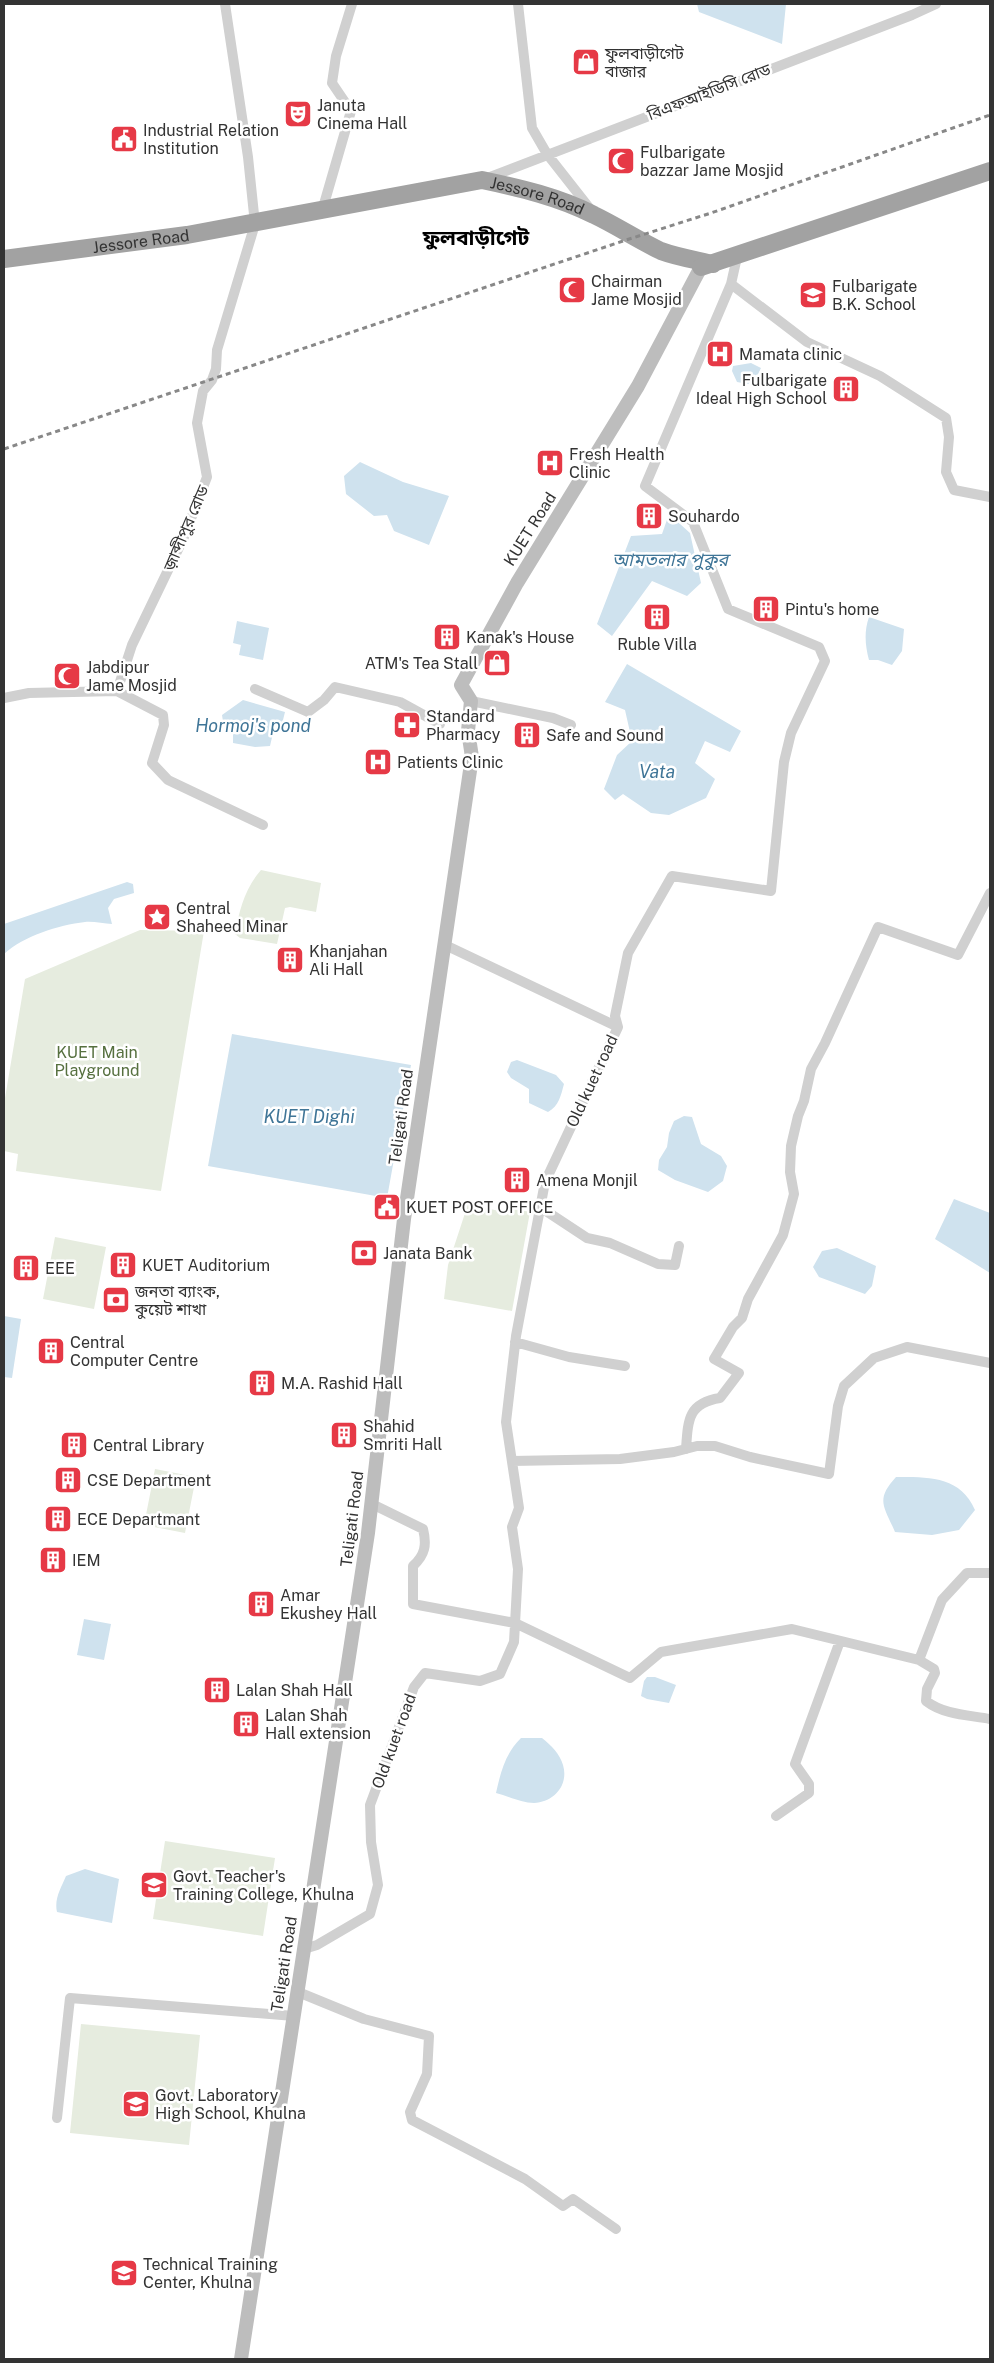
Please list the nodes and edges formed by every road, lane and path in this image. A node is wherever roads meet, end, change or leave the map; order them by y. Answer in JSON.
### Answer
{"nodes":[{"id":1,"x":225,"y":4,"type":"edge"},
{"id":2,"x":352,"y":4,"type":"edge"},
{"id":3,"x":518,"y":4,"type":"edge"},
{"id":4,"x":936,"y":4,"type":"edge"},
{"id":5,"x":546,"y":154,"type":"junction"},
{"id":6,"x":990,"y":171,"type":"edge"},
{"id":7,"x":482,"y":180,"type":"junction"},
{"id":8,"x":322,"y":211,"type":"junction"},
{"id":9,"x":597,"y":220,"type":"junction"},
{"id":10,"x":255,"y":224,"type":"junction"},
{"id":11,"x":738,"y":257,"type":"junction"},
{"id":12,"x":4,"y":259,"type":"edge"},
{"id":13,"x":705,"y":264,"type":"junction"},
{"id":14,"x":732,"y":284,"type":"junction"},
{"id":15,"x":990,"y":498,"type":"edge"},
{"id":16,"x":255,"y":689,"type":"dead end"},
{"id":17,"x":117,"y":691,"type":"junction"},
{"id":18,"x":4,"y":698,"type":"edge"},
{"id":19,"x":471,"y":701,"type":"junction"},
{"id":20,"x":440,"y":724,"type":"dead end"},
{"id":21,"x":571,"y":725,"type":"dead end"},
{"id":22,"x":263,"y":825,"type":"dead end"},
{"id":23,"x":990,"y":893,"type":"edge"},
{"id":24,"x":444,"y":944,"type":"junction"},
{"id":25,"x":618,"y":1028,"type":"junction"},
{"id":26,"x":540,"y":1207,"type":"junction"},
{"id":27,"x":679,"y":1246,"type":"dead end"},
{"id":28,"x":515,"y":1342,"type":"junction"},
{"id":29,"x":990,"y":1363,"type":"edge"},
{"id":30,"x":625,"y":1366,"type":"dead end"},
{"id":31,"x":686,"y":1449,"type":"junction"},
{"id":32,"x":512,"y":1462,"type":"junction"},
{"id":33,"x":372,"y":1504,"type":"junction"},
{"id":34,"x":990,"y":1573,"type":"edge"},
{"id":35,"x":515,"y":1623,"type":"junction"},
{"id":36,"x":840,"y":1641,"type":"junction"},
{"id":37,"x":919,"y":1660,"type":"junction"},
{"id":38,"x":990,"y":1719,"type":"edge"},
{"id":39,"x":776,"y":1816,"type":"dead end"},
{"id":40,"x":304,"y":1949,"type":"junction"},
{"id":41,"x":298,"y":1992,"type":"junction"},
{"id":42,"x":294,"y":2016,"type":"junction"},
{"id":43,"x":57,"y":2118,"type":"dead end"},
{"id":44,"x":616,"y":2228,"type":"dead end"},
{"id":45,"x":241,"y":2359,"type":"edge"}],
"edges":[{"from":1,"to":10,"type":"street"},
{"from":2,"to":8,"type":"street"},
{"from":3,"to":5,"type":"street"},
{"from":4,"to":5,"type":"street","name":"বিএফআইডিসি রোড"},
{"from":5,"to":7,"type":"street","name":"বিএফআইডিসি রোড"},
{"from":5,"to":9,"type":"street"},
{"from":6,"to":11,"type":"highway"},
{"from":7,"to":8,"type":"highway","name":"Jessore Road"},
{"from":7,"to":9,"type":"highway","name":"Jessore Road"},
{"from":8,"to":10,"type":"highway","name":"Jessore Road"},
{"from":9,"to":13,"type":"highway","name":"Jessore Road"},
{"from":10,"to":12,"type":"highway","name":"Jessore Road"},
{"from":10,"to":17,"type":"street","name":"জ়াব্দীপুর রোড"},
{"from":11,"to":13,"type":"highway"},
{"from":11,"to":14,"type":"street","name":"Old kuet road"},
{"from":13,"to":19,"type":"main road","name":"KUET Road"},
{"from":14,"to":15,"type":"street"},
{"from":14,"to":25,"type":"street","name":"Old kuet road"},
{"from":16,"to":20,"type":"street"},
{"from":17,"to":18,"type":"street"},
{"from":17,"to":22,"type":"street"},
{"from":19,"to":21,"type":"street"},
{"from":19,"to":24,"type":"main road","name":"Teligati Road"},
{"from":23,"to":31,"type":"street"},
{"from":24,"to":25,"type":"street"},
{"from":24,"to":33,"type":"main road","name":"Teligati Road"},
{"from":25,"to":26,"type":"street","name":"Old kuet road"},
{"from":26,"to":27,"type":"street"},
{"from":26,"to":28,"type":"street","name":"Old kuet road"},
{"from":28,"to":30,"type":"street"},
{"from":28,"to":32,"type":"street","name":"Old kuet road"},
{"from":29,"to":31,"type":"street"},
{"from":31,"to":32,"type":"street"},
{"from":32,"to":35,"type":"street","name":"Old kuet road"},
{"from":33,"to":35,"type":"street"},
{"from":33,"to":40,"type":"main road","name":"Teligati Road"},
{"from":34,"to":37,"type":"street"},
{"from":35,"to":36,"type":"street"},
{"from":35,"to":40,"type":"street","name":"Old kuet road"},
{"from":36,"to":37,"type":"street"},
{"from":36,"to":39,"type":"street"},
{"from":37,"to":38,"type":"street"},
{"from":40,"to":41,"type":"main road","name":"Teligati Road"},
{"from":41,"to":42,"type":"main road","name":"Teligati Road"},
{"from":41,"to":44,"type":"street"},
{"from":42,"to":43,"type":"street"},
{"from":42,"to":45,"type":"main road","name":"Teligati Road"}]}
